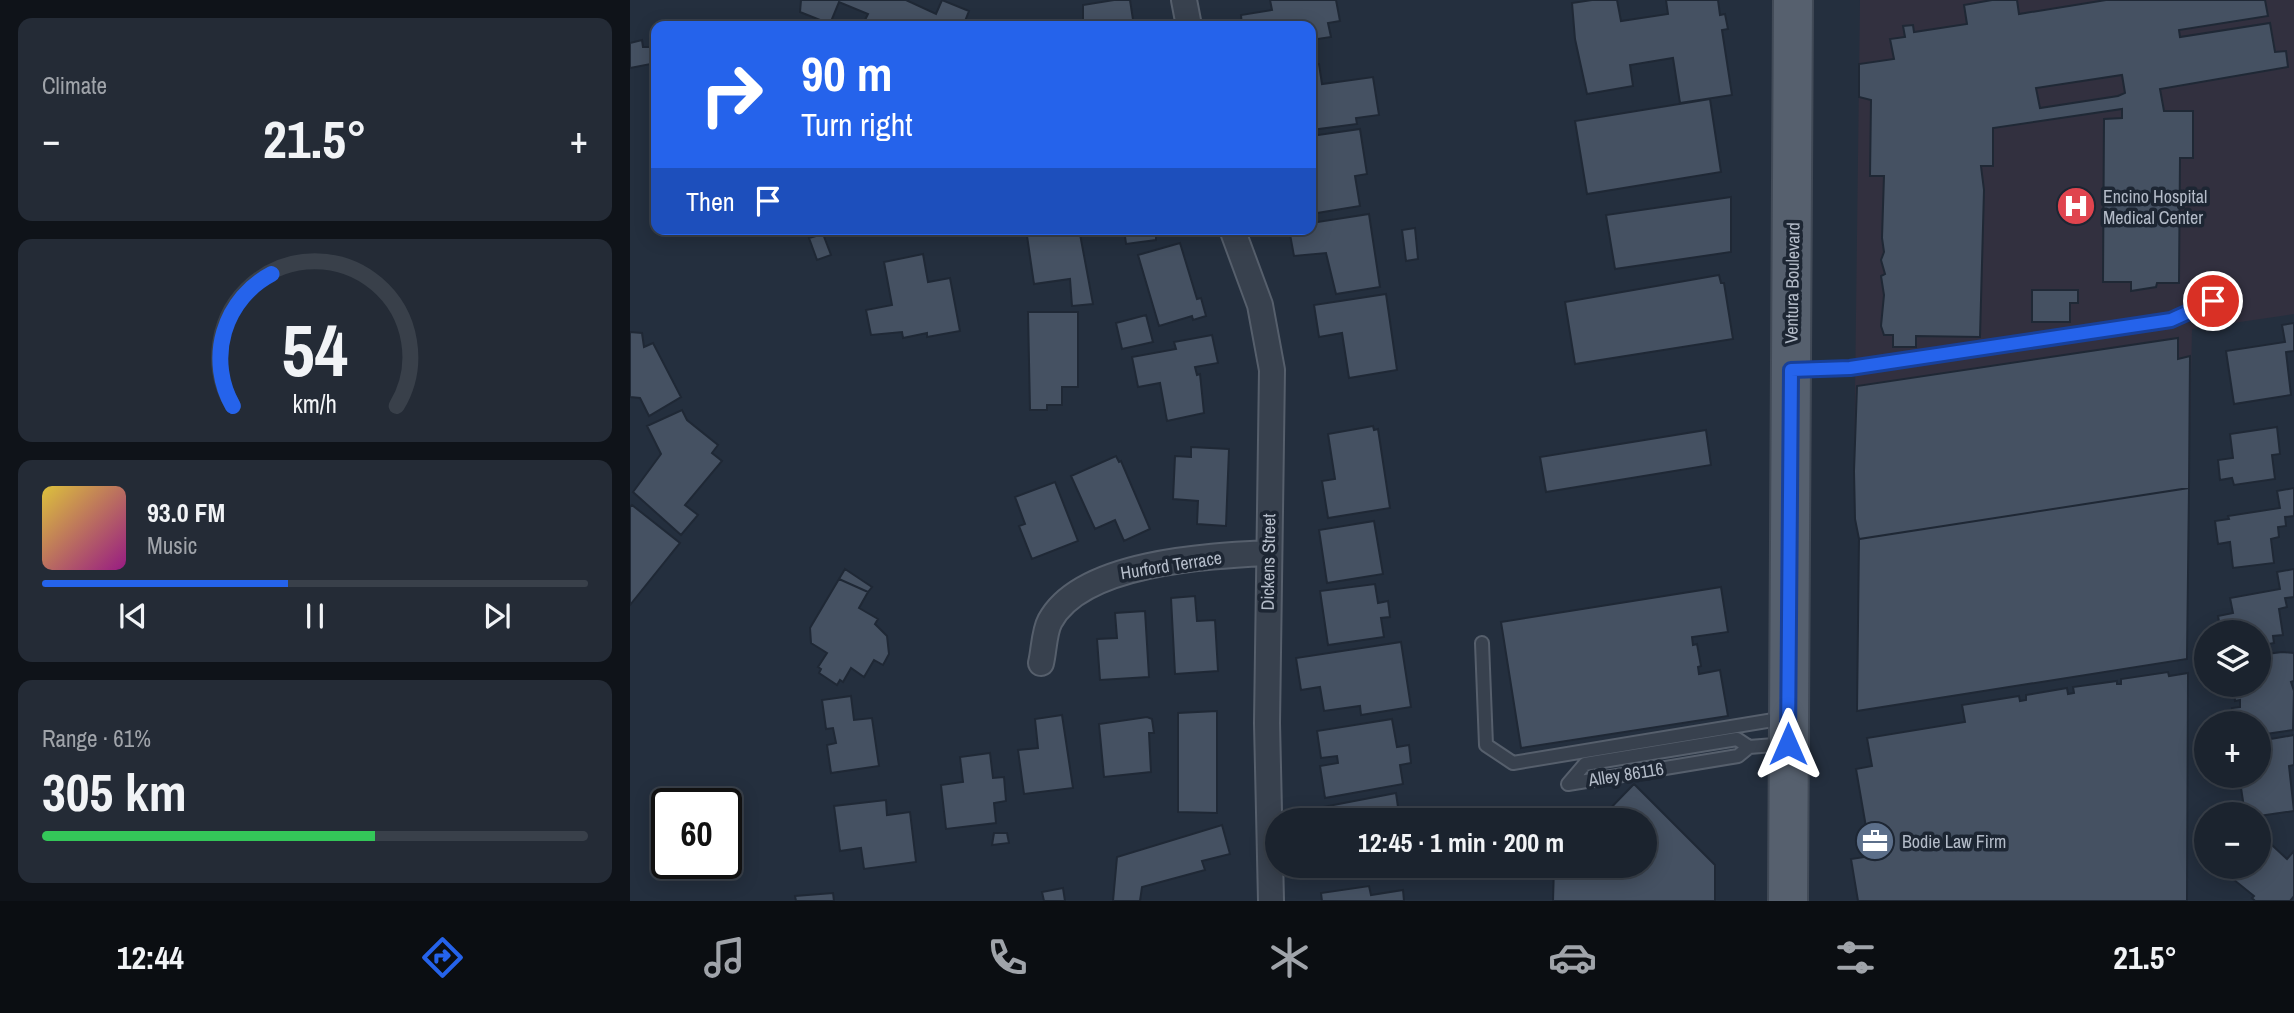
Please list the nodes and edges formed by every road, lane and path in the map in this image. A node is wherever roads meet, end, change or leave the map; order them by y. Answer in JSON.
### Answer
{"nodes":[{"id":1,"x":1184,"y":0,"type":"edge"},
{"id":2,"x":1793,"y":0,"type":"edge"},
{"id":3,"x":1188,"y":21,"type":"edge"},
{"id":4,"x":1235,"y":235,"type":"edge"},
{"id":5,"x":2233,"y":293,"type":"dead end"},
{"id":6,"x":1791,"y":370,"type":"junction"},
{"id":7,"x":1268,"y":553,"type":"junction"},
{"id":8,"x":1482,"y":643,"type":"dead end"},
{"id":9,"x":1041,"y":663,"type":"dead end"},
{"id":10,"x":1788,"y":731,"type":"junction"},
{"id":11,"x":1749,"y":747,"type":"junction"},
{"id":12,"x":1271,"y":901,"type":"edge"},
{"id":13,"x":1788,"y":901,"type":"edge"}],
"edges":[{"from":1,"to":3,"type":"street"},
{"from":2,"to":6,"type":"main road","name":"Ventura Boulevard"},
{"from":4,"to":7,"type":"street","name":"Dickens Street"},
{"from":5,"to":6,"type":"lane"},
{"from":6,"to":10,"type":"main road","name":"Ventura Boulevard"},
{"from":7,"to":9,"type":"street","name":"Hurford Terrace"},
{"from":7,"to":12,"type":"street","name":"Dickens Street"},
{"from":8,"to":10,"type":"lane"},
{"from":10,"to":11,"type":"lane","name":"Alley 86116"},
{"from":10,"to":13,"type":"main road","name":"Ventura Boulevard"},
{"from":11,"to":11,"type":"lane","name":"Alley 86116"}]}
